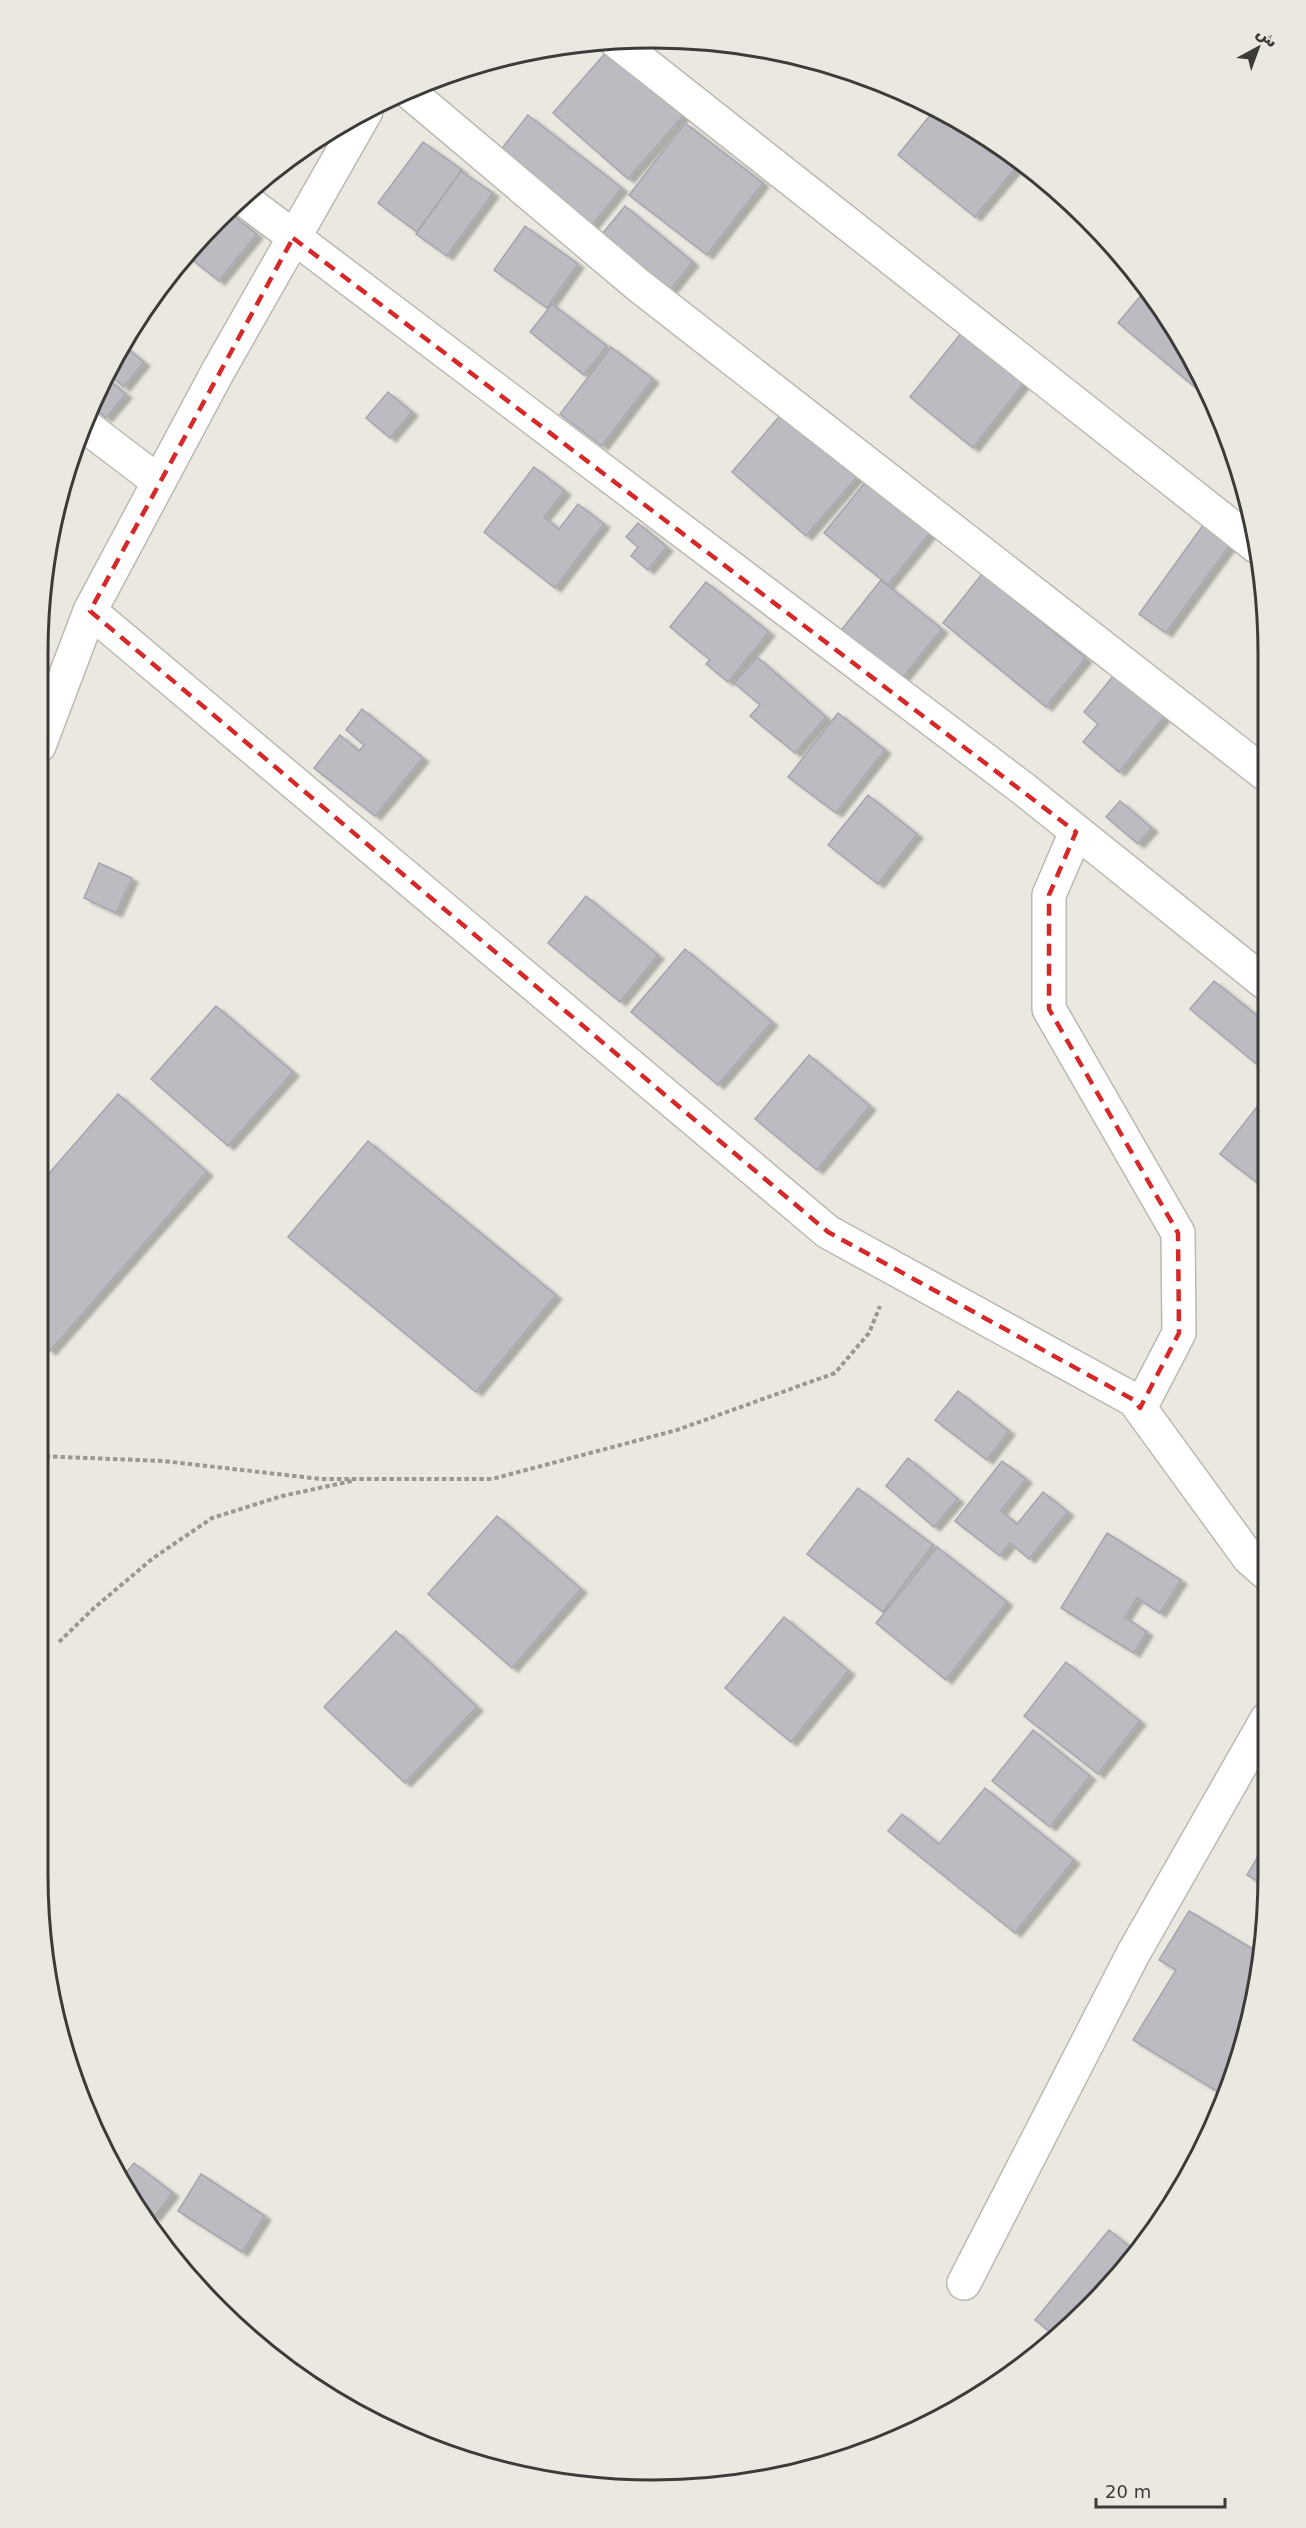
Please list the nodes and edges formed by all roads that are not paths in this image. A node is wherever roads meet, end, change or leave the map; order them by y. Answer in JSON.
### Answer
{"nodes":[{"id":1,"x":626,"y":49,"type":"edge"},
{"id":2,"x":415,"y":97,"type":"edge"},
{"id":3,"x":358,"y":125,"type":"edge"},
{"id":4,"x":249,"y":203,"type":"edge"},
{"id":5,"x":294,"y":238,"type":"junction"},
{"id":6,"x":91,"y":430,"type":"edge"},
{"id":7,"x":159,"y":482,"type":"junction"},
{"id":8,"x":1247,"y":539,"type":"edge"},
{"id":9,"x":90,"y":611,"type":"junction"},
{"id":10,"x":48,"y":722,"type":"edge"},
{"id":11,"x":1258,"y":768,"type":"edge"},
{"id":12,"x":1076,"y":832,"type":"junction"},
{"id":13,"x":1258,"y":977,"type":"edge"},
{"id":14,"x":1140,"y":1408,"type":"junction"},
{"id":15,"x":1258,"y":1565,"type":"edge"},
{"id":16,"x":1258,"y":1735,"type":"edge"},
{"id":17,"x":964,"y":2283,"type":"dead end"}],
"edges":[{"from":1,"to":8,"type":"street"},
{"from":2,"to":11,"type":"street"},
{"from":3,"to":5,"type":"street"},
{"from":4,"to":5,"type":"street"},
{"from":5,"to":7,"type":"street"},
{"from":5,"to":12,"type":"street"},
{"from":6,"to":7,"type":"street"},
{"from":7,"to":9,"type":"street"},
{"from":9,"to":10,"type":"street"},
{"from":9,"to":14,"type":"street"},
{"from":12,"to":13,"type":"street"},
{"from":12,"to":14,"type":"street"},
{"from":14,"to":15,"type":"street"},
{"from":16,"to":17,"type":"street"}]}
